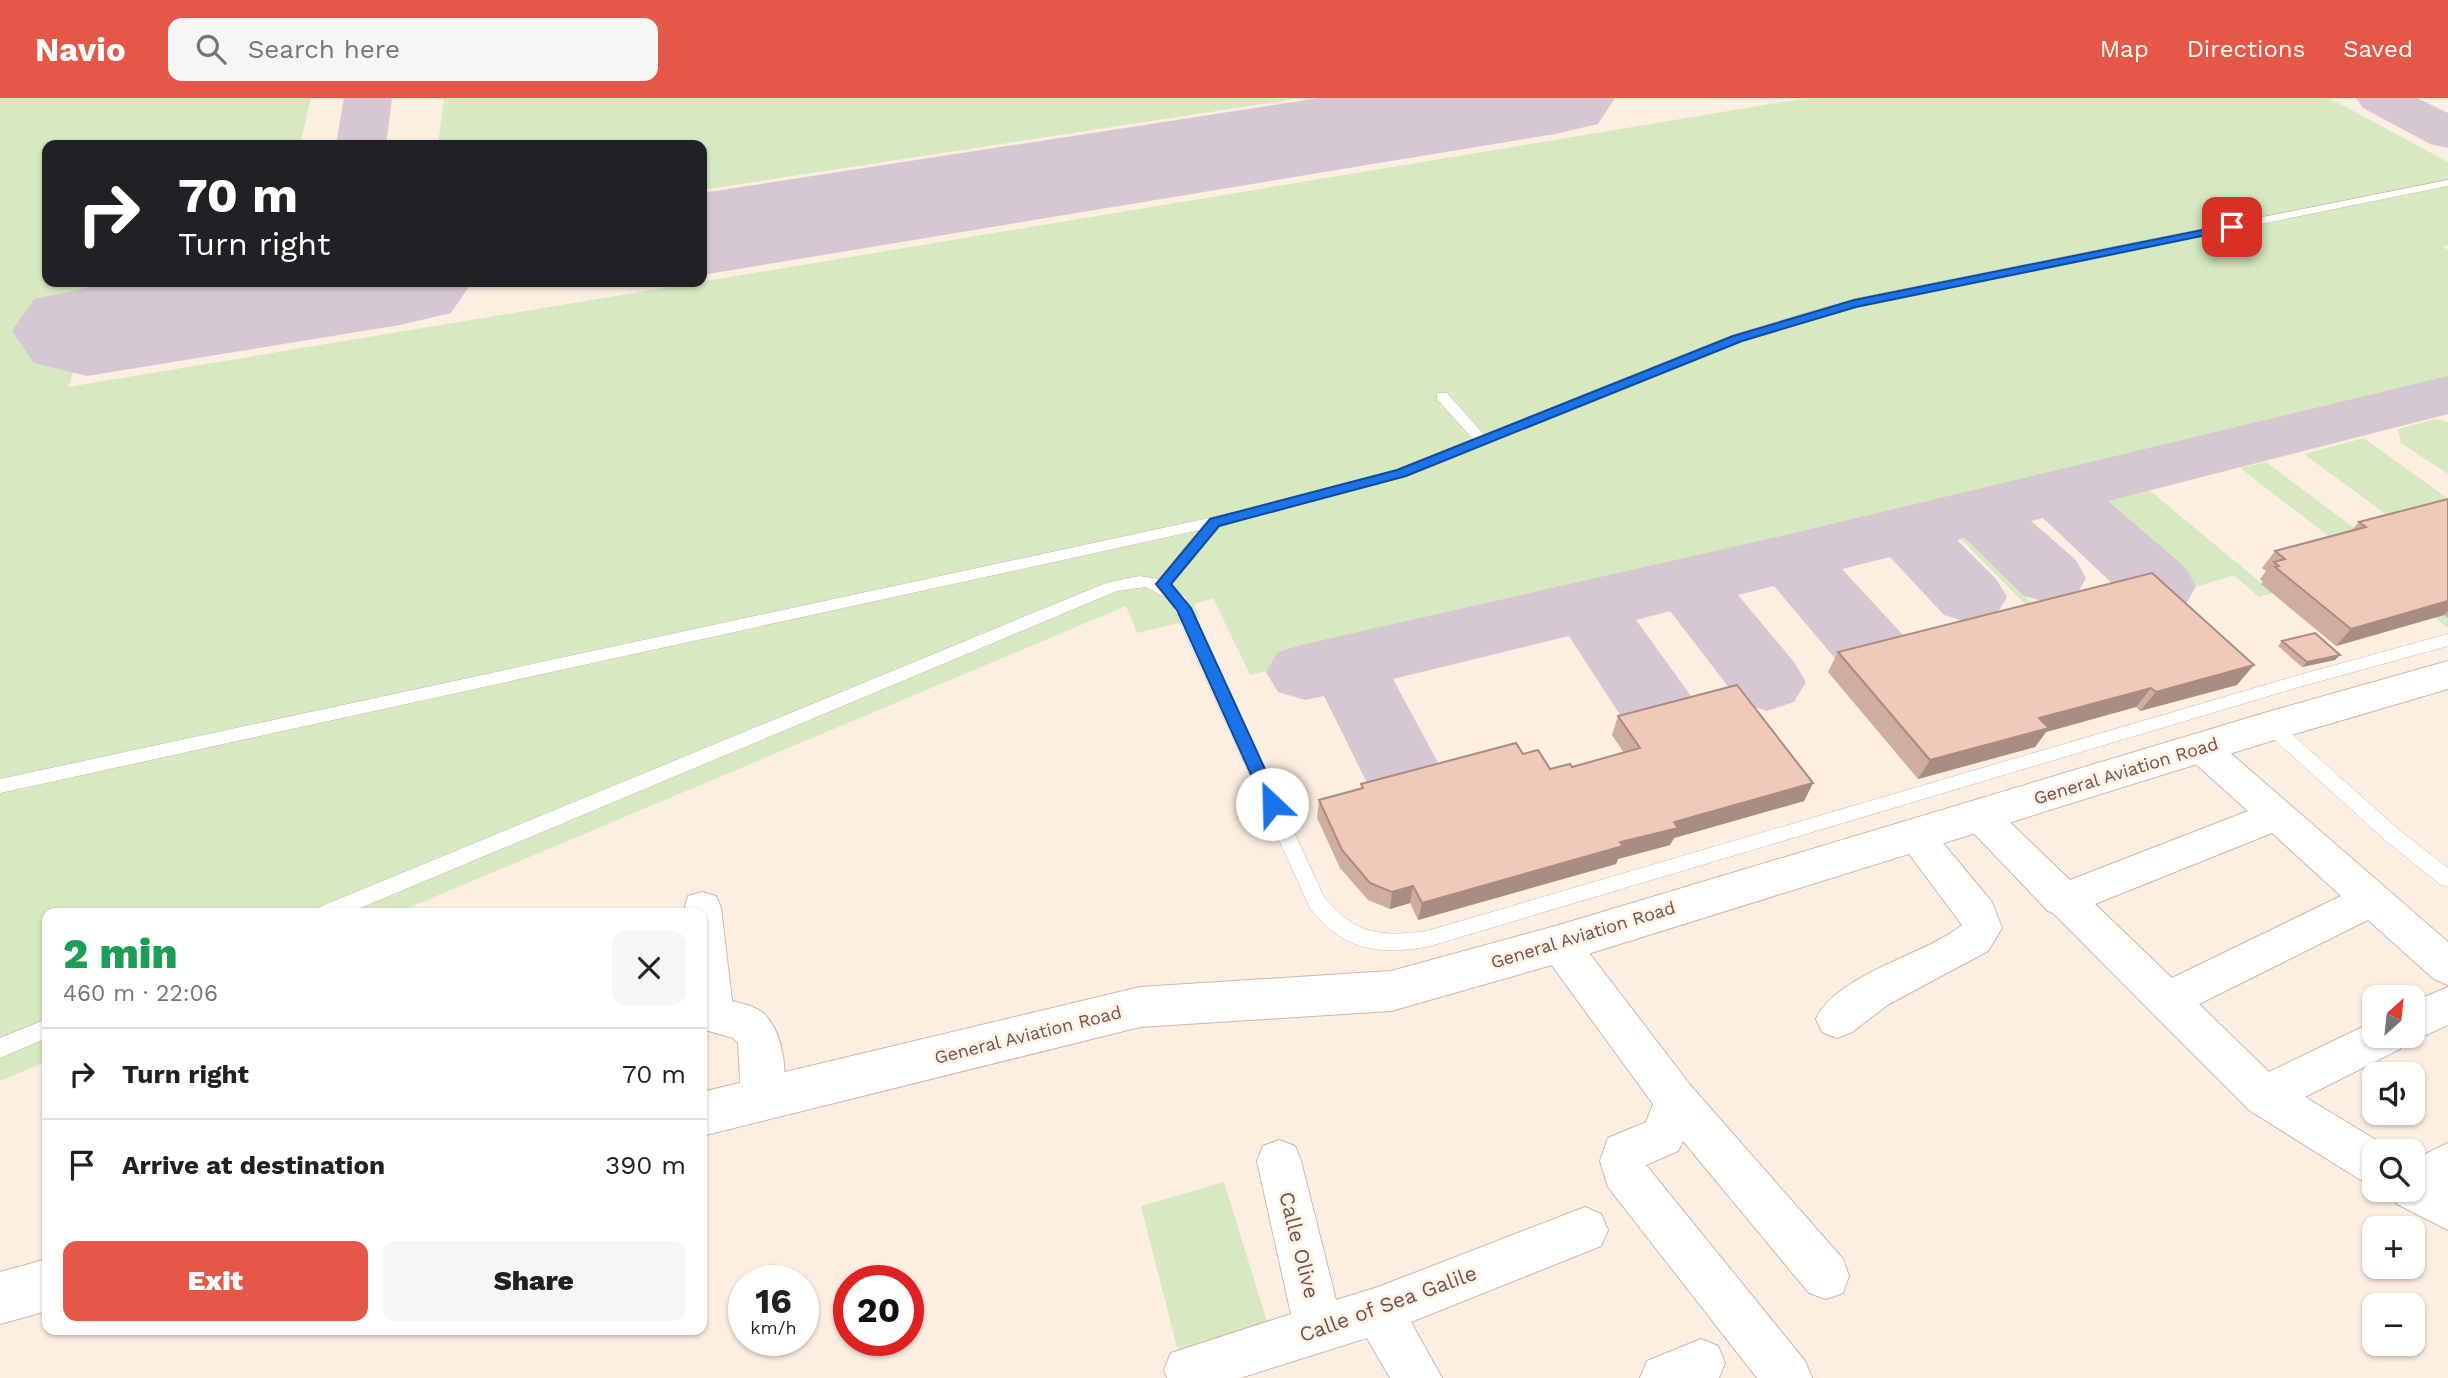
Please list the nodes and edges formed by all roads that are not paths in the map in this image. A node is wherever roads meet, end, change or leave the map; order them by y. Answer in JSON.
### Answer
{"nodes":[{"id":1,"x":2448,"y":183,"type":"edge"},
{"id":2,"x":1442,"y":396,"type":"dead end"},
{"id":3,"x":1482,"y":441,"type":"junction"},
{"id":4,"x":1214,"y":522,"type":"junction"},
{"id":5,"x":1163,"y":584,"type":"junction"},
{"id":6,"x":2448,"y":640,"type":"edge"},
{"id":7,"x":2448,"y":675,"type":"edge"},
{"id":8,"x":2270,"y":726,"type":"junction"},
{"id":9,"x":2201,"y":748,"type":"junction"},
{"id":10,"x":0,"y":786,"type":"edge"},
{"id":11,"x":2277,"y":815,"type":"junction"},
{"id":12,"x":1980,"y":817,"type":"junction"},
{"id":13,"x":1914,"y":835,"type":"junction"},
{"id":14,"x":2448,"y":879,"type":"edge"},
{"id":15,"x":2372,"y":899,"type":"junction"},
{"id":16,"x":2062,"y":900,"type":"junction"},
{"id":17,"x":338,"y":908,"type":"edge"},
{"id":18,"x":1559,"y":944,"type":"junction"},
{"id":19,"x":707,"y":957,"type":"edge"},
{"id":20,"x":2448,"y":967,"type":"edge"},
{"id":21,"x":2166,"y":1000,"type":"junction"},
{"id":22,"x":2448,"y":1005,"type":"edge"},
{"id":23,"x":2426,"y":1016,"type":"edge"},
{"id":24,"x":1837,"y":1019,"type":"dead end"},
{"id":25,"x":42,"y":1030,"type":"edge"},
{"id":26,"x":2362,"y":1047,"type":"edge"},
{"id":27,"x":0,"y":1048,"type":"edge"},
{"id":28,"x":2264,"y":1096,"type":"junction"},
{"id":29,"x":762,"y":1100,"type":"junction"},
{"id":30,"x":1676,"y":1100,"type":"junction"},
{"id":31,"x":707,"y":1113,"type":"edge"},
{"id":32,"x":2362,"y":1156,"type":"edge"},
{"id":33,"x":1279,"y":1161,"type":"dead end"},
{"id":34,"x":2448,"y":1165,"type":"edge"},
{"id":35,"x":2425,"y":1179,"type":"edge"},
{"id":36,"x":2425,"y":1194,"type":"edge"},
{"id":37,"x":2448,"y":1208,"type":"edge"},
{"id":38,"x":1585,"y":1230,"type":"dead end"},
{"id":39,"x":1826,"y":1276,"type":"dead end"},
{"id":40,"x":42,"y":1286,"type":"edge"},
{"id":41,"x":0,"y":1298,"type":"edge"},
{"id":42,"x":1378,"y":1311,"type":"junction"},
{"id":43,"x":1320,"y":1330,"type":"junction"},
{"id":44,"x":1188,"y":1370,"type":"dead end"},
{"id":45,"x":1417,"y":1378,"type":"edge"},
{"id":46,"x":1788,"y":1378,"type":"edge"}],
"edges":[{"from":1,"to":3,"type":"lane"},
{"from":2,"to":3,"type":"lane"},
{"from":3,"to":4,"type":"lane"},
{"from":4,"to":5,"type":"lane"},
{"from":4,"to":10,"type":"lane"},
{"from":5,"to":6,"type":"lane"},
{"from":5,"to":17,"type":"lane"},
{"from":7,"to":8,"type":"main road","name":"General Aviation Road"},
{"from":8,"to":9,"type":"main road","name":"General Aviation Road"},
{"from":8,"to":14,"type":"lane"},
{"from":9,"to":11,"type":"street"},
{"from":9,"to":12,"type":"main road","name":"General Aviation Road"},
{"from":11,"to":15,"type":"street"},
{"from":11,"to":16,"type":"street"},
{"from":12,"to":13,"type":"main road","name":"General Aviation Road"},
{"from":12,"to":16,"type":"street"},
{"from":13,"to":18,"type":"main road","name":"General Aviation Road"},
{"from":13,"to":24,"type":"street"},
{"from":15,"to":20,"type":"street"},
{"from":15,"to":21,"type":"street"},
{"from":16,"to":21,"type":"street"},
{"from":18,"to":29,"type":"main road","name":"General Aviation Road"},
{"from":18,"to":30,"type":"street"},
{"from":19,"to":29,"type":"street"},
{"from":21,"to":28,"type":"street"},
{"from":22,"to":23,"type":"street"},
{"from":25,"to":27,"type":"lane"},
{"from":26,"to":28,"type":"street"},
{"from":28,"to":32,"type":"street"},
{"from":29,"to":31,"type":"main road","name":"General Aviation Road"},
{"from":30,"to":39,"type":"street"},
{"from":30,"to":46,"type":"street"},
{"from":33,"to":43,"type":"street","name":"Calle Olive"},
{"from":34,"to":35,"type":"street"},
{"from":36,"to":37,"type":"street"},
{"from":38,"to":42,"type":"street","name":"Calle of Sea Galile"},
{"from":40,"to":41,"type":"main road"},
{"from":42,"to":43,"type":"street","name":"Calle of Sea Galile"},
{"from":42,"to":45,"type":"street"},
{"from":43,"to":44,"type":"street","name":"Calle of Sea Galile"}]}
